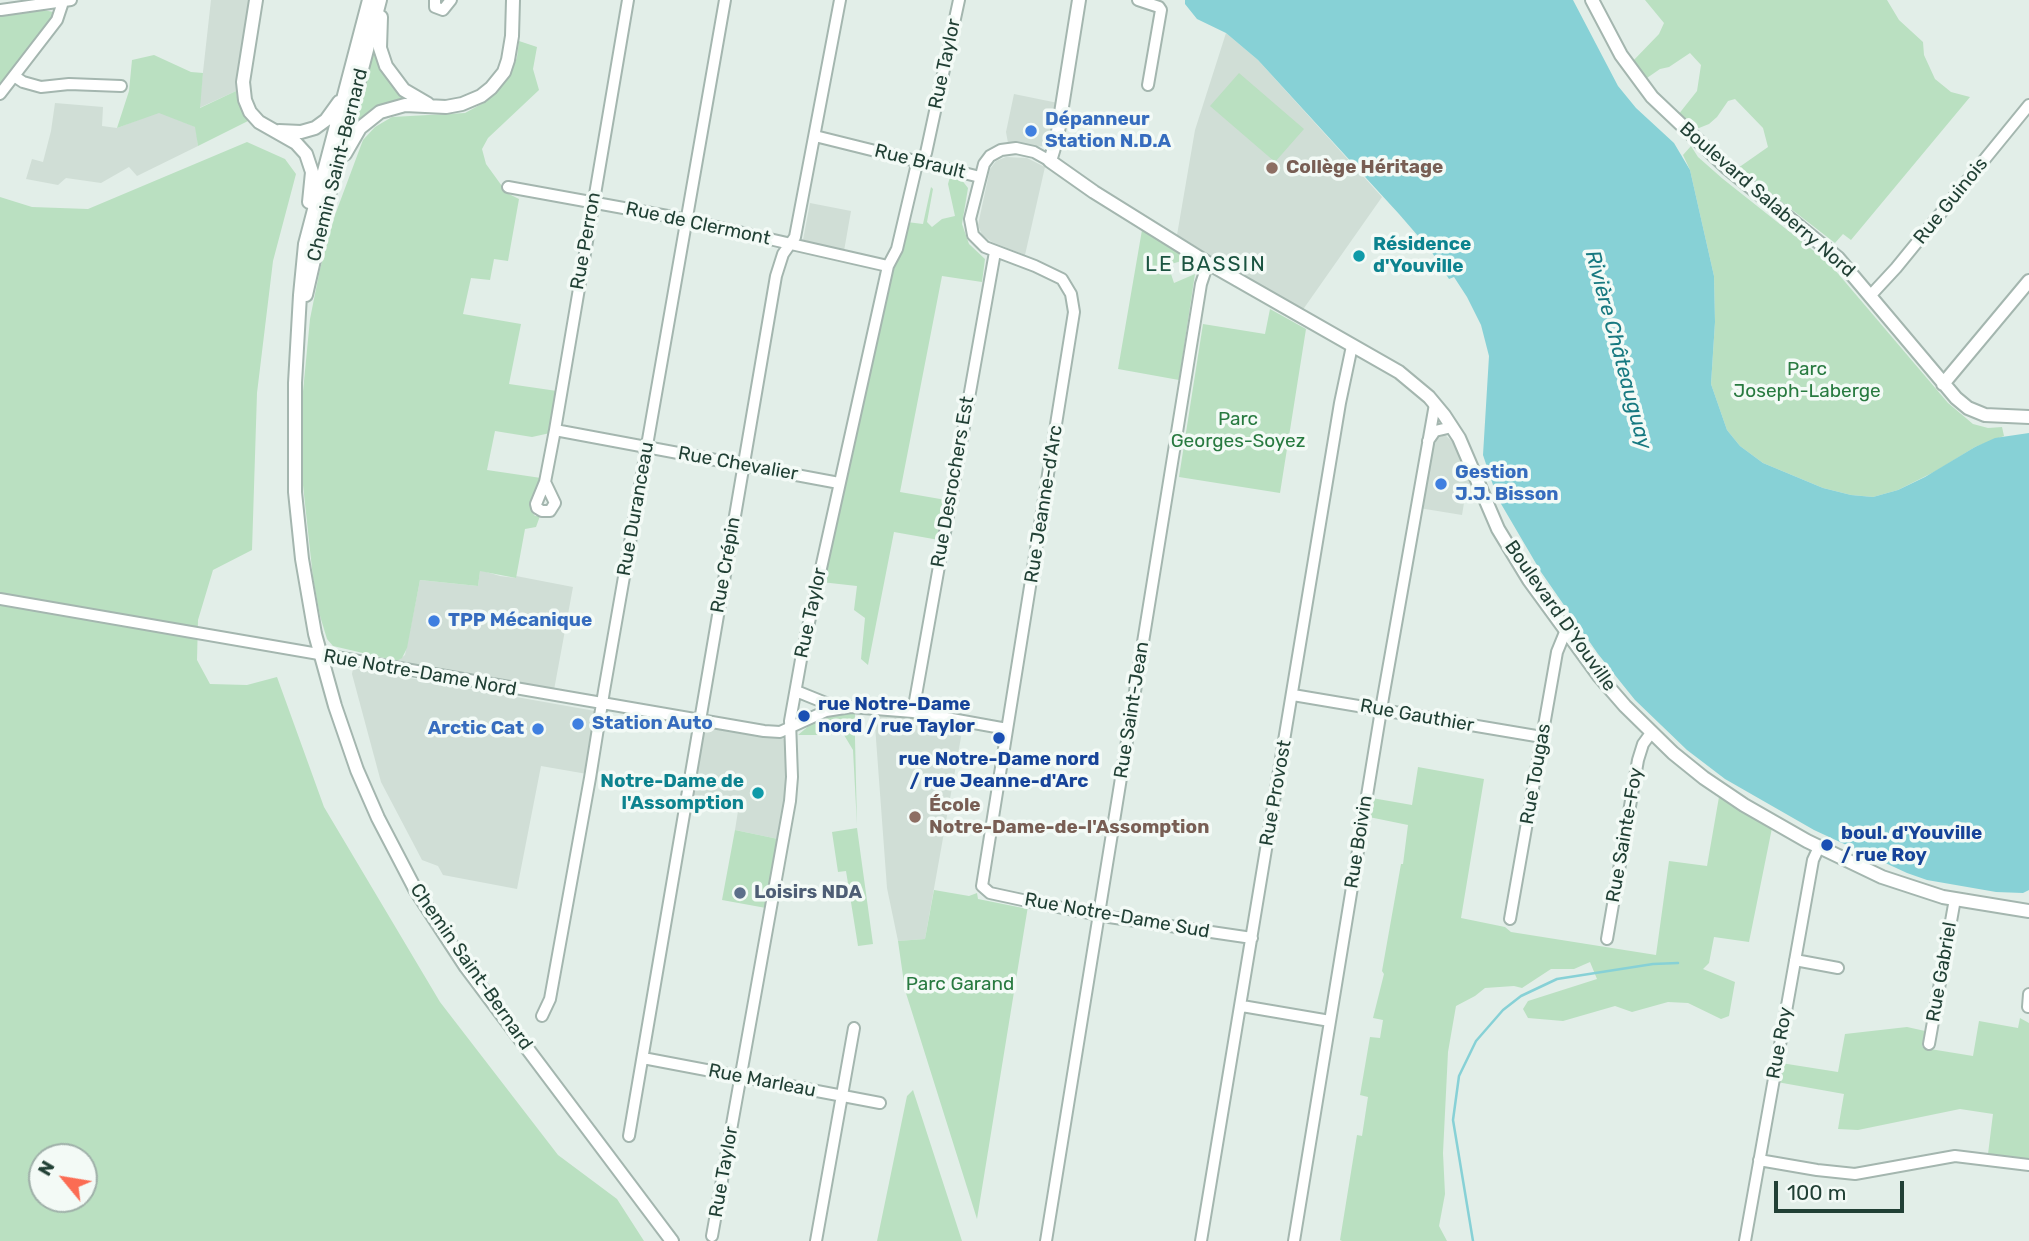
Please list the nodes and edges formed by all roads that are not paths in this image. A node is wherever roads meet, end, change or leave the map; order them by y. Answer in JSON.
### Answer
{"nodes":[{"id":1,"x":256,"y":0,"type":"edge"},
{"id":2,"x":369,"y":0,"type":"edge"},
{"id":3,"x":380,"y":0,"type":"edge"},
{"id":4,"x":435,"y":0,"type":"edge"},
{"id":5,"x":451,"y":0,"type":"edge"},
{"id":6,"x":513,"y":0,"type":"edge"},
{"id":7,"x":628,"y":0,"type":"edge"},
{"id":8,"x":725,"y":0,"type":"edge"},
{"id":9,"x":840,"y":0,"type":"edge"},
{"id":10,"x":959,"y":0,"type":"edge"},
{"id":11,"x":1079,"y":0,"type":"edge"},
{"id":12,"x":1138,"y":0,"type":"edge"},
{"id":13,"x":1592,"y":0,"type":"edge"},
{"id":14,"x":67,"y":1,"type":"edge"},
{"id":15,"x":1,"y":10,"type":"edge"},
{"id":16,"x":14,"y":76,"type":"junction"},
{"id":17,"x":1148,"y":85,"type":"dead end"},
{"id":18,"x":121,"y":86,"type":"dead end"},
{"id":19,"x":345,"y":93,"type":"junction"},
{"id":20,"x":0,"y":94,"type":"edge"},
{"id":21,"x":428,"y":105,"type":"junction"},
{"id":22,"x":2029,"y":105,"type":"edge"},
{"id":23,"x":272,"y":130,"type":"junction"},
{"id":24,"x":816,"y":136,"type":"junction"},
{"id":25,"x":1050,"y":161,"type":"junction"},
{"id":26,"x":921,"y":162,"type":"junction"},
{"id":27,"x":334,"y":176,"type":"junction"},
{"id":28,"x":980,"y":177,"type":"junction"},
{"id":29,"x":508,"y":187,"type":"dead end"},
{"id":30,"x":593,"y":202,"type":"junction"},
{"id":31,"x":687,"y":221,"type":"junction"},
{"id":32,"x":306,"y":244,"type":"junction"},
{"id":33,"x":790,"y":244,"type":"junction"},
{"id":34,"x":995,"y":251,"type":"junction"},
{"id":35,"x":1208,"y":264,"type":"junction"},
{"id":36,"x":888,"y":266,"type":"junction"},
{"id":37,"x":2029,"y":281,"type":"edge"},
{"id":38,"x":1870,"y":296,"type":"junction"},
{"id":39,"x":299,"y":332,"type":"junction"},
{"id":40,"x":1352,"y":346,"type":"junction"},
{"id":41,"x":1943,"y":384,"type":"junction"},
{"id":42,"x":1435,"y":404,"type":"junction"},
{"id":43,"x":2029,"y":417,"type":"edge"},
{"id":44,"x":1452,"y":427,"type":"junction"},
{"id":45,"x":555,"y":430,"type":"junction"},
{"id":46,"x":1427,"y":444,"type":"junction"},
{"id":47,"x":648,"y":447,"type":"junction"},
{"id":48,"x":744,"y":465,"type":"junction"},
{"id":49,"x":545,"y":482,"type":"dead end"},
{"id":50,"x":839,"y":483,"type":"junction"},
{"id":51,"x":0,"y":599,"type":"edge"},
{"id":52,"x":1566,"y":630,"type":"junction"},
{"id":53,"x":321,"y":656,"type":"junction"},
{"id":54,"x":796,"y":691,"type":"junction"},
{"id":55,"x":1293,"y":695,"type":"junction"},
{"id":56,"x":603,"y":704,"type":"junction"},
{"id":57,"x":838,"y":708,"type":"junction"},
{"id":58,"x":1381,"y":710,"type":"junction"},
{"id":59,"x":913,"y":712,"type":"junction"},
{"id":60,"x":700,"y":720,"type":"junction"},
{"id":61,"x":791,"y":728,"type":"junction"},
{"id":62,"x":1007,"y":729,"type":"junction"},
{"id":63,"x":1651,"y":733,"type":"junction"},
{"id":64,"x":1542,"y":737,"type":"junction"},
{"id":65,"x":1819,"y":847,"type":"junction"},
{"id":66,"x":984,"y":890,"type":"joint"},
{"id":67,"x":1955,"y":899,"type":"junction"},
{"id":68,"x":2029,"y":911,"type":"edge"},
{"id":69,"x":1100,"y":915,"type":"junction"},
{"id":70,"x":1510,"y":919,"type":"dead end"},
{"id":71,"x":1252,"y":939,"type":"junction"},
{"id":72,"x":1607,"y":939,"type":"dead end"},
{"id":73,"x":1795,"y":960,"type":"junction"},
{"id":74,"x":1838,"y":968,"type":"dead end"},
{"id":75,"x":2029,"y":995,"type":"edge"},
{"id":76,"x":1242,"y":1006,"type":"junction"},
{"id":77,"x":2028,"y":1007,"type":"edge"},
{"id":78,"x":542,"y":1016,"type":"dead end"},
{"id":79,"x":1329,"y":1021,"type":"junction"},
{"id":80,"x":854,"y":1028,"type":"dead end"},
{"id":81,"x":1929,"y":1045,"type":"dead end"},
{"id":82,"x":643,"y":1058,"type":"junction"},
{"id":83,"x":741,"y":1077,"type":"junction"},
{"id":84,"x":842,"y":1096,"type":"junction"},
{"id":85,"x":880,"y":1103,"type":"dead end"},
{"id":86,"x":629,"y":1136,"type":"dead end"},
{"id":87,"x":1759,"y":1160,"type":"junction"},
{"id":88,"x":2029,"y":1165,"type":"edge"},
{"id":89,"x":712,"y":1236,"type":"dead end"},
{"id":90,"x":672,"y":1241,"type":"edge"},
{"id":91,"x":816,"y":1241,"type":"edge"},
{"id":92,"x":1046,"y":1241,"type":"edge"},
{"id":93,"x":1201,"y":1241,"type":"edge"},
{"id":94,"x":1294,"y":1241,"type":"edge"},
{"id":95,"x":1745,"y":1241,"type":"edge"}],
"edges":[{"from":1,"to":23,"type":"street"},
{"from":2,"to":19,"type":"street","name":"Chemin Saint-Bernard"},
{"from":3,"to":21,"type":"street"},
{"from":3,"to":27,"type":"street","name":"Chemin Saint-Bernard"},
{"from":4,"to":5,"type":"street"},
{"from":6,"to":21,"type":"street"},
{"from":7,"to":30,"type":"street","name":"Rue Perron"},
{"from":8,"to":31,"type":"street","name":"Rue Duranceau"},
{"from":9,"to":24,"type":"street","name":"Rue Crépin"},
{"from":10,"to":26,"type":"street","name":"Rue Taylor"},
{"from":11,"to":25,"type":"street"},
{"from":12,"to":17,"type":"street"},
{"from":13,"to":38,"type":"street","name":"Boulevard Salaberry Nord"},
{"from":14,"to":15,"type":"street"},
{"from":14,"to":16,"type":"street"},
{"from":16,"to":18,"type":"street"},
{"from":16,"to":20,"type":"street"},
{"from":19,"to":23,"type":"street"},
{"from":19,"to":32,"type":"street","name":"Chemin Saint-Bernard"},
{"from":21,"to":27,"type":"street"},
{"from":22,"to":38,"type":"street","name":"Rue Guinois"},
{"from":23,"to":32,"type":"street"},
{"from":24,"to":26,"type":"street","name":"Rue Brault"},
{"from":24,"to":33,"type":"street","name":"Rue Crépin"},
{"from":25,"to":28,"type":"street","name":"Rue Brault"},
{"from":25,"to":35,"type":"street","name":"Boulevard D'Youville"},
{"from":26,"to":28,"type":"street","name":"Rue Brault"},
{"from":26,"to":36,"type":"street","name":"Rue Taylor"},
{"from":27,"to":39,"type":"street","name":"Chemin Saint-Bernard"},
{"from":28,"to":34,"type":"street","name":"Rue Jeanne-d'Arc"},
{"from":29,"to":30,"type":"street","name":"Rue de Clermont"},
{"from":30,"to":31,"type":"street","name":"Rue de Clermont"},
{"from":30,"to":45,"type":"street","name":"Rue Perron"},
{"from":31,"to":33,"type":"street","name":"Rue de Clermont"},
{"from":31,"to":47,"type":"street","name":"Rue Duranceau"},
{"from":32,"to":39,"type":"street","name":"Chemin Saint-Bernard"},
{"from":33,"to":36,"type":"street","name":"Rue de Clermont"},
{"from":33,"to":48,"type":"street","name":"Rue Crépin"},
{"from":34,"to":59,"type":"street","name":"Rue Desrochers Est"},
{"from":34,"to":62,"type":"street","name":"Rue Jeanne-d'Arc"},
{"from":35,"to":40,"type":"street","name":"Boulevard D'Youville"},
{"from":35,"to":69,"type":"street","name":"Rue Saint-Jean"},
{"from":36,"to":50,"type":"street","name":"Rue Taylor"},
{"from":37,"to":41,"type":"street"},
{"from":38,"to":41,"type":"street","name":"Boulevard Salaberry Nord"},
{"from":39,"to":53,"type":"street","name":"Chemin Saint-Bernard"},
{"from":40,"to":42,"type":"street","name":"Boulevard D'Youville"},
{"from":40,"to":55,"type":"street","name":"Rue Provost"},
{"from":41,"to":43,"type":"street","name":"Boulevard Salaberry Nord"},
{"from":42,"to":44,"type":"street","name":"Boulevard D'Youville"},
{"from":42,"to":46,"type":"street","name":"Rue Boivin"},
{"from":44,"to":46,"type":"street"},
{"from":44,"to":52,"type":"street","name":"Boulevard D'Youville"},
{"from":45,"to":47,"type":"street","name":"Rue Chevalier"},
{"from":45,"to":49,"type":"street","name":"Rue Perron"},
{"from":46,"to":58,"type":"street","name":"Rue Boivin"},
{"from":47,"to":48,"type":"street","name":"Rue Chevalier"},
{"from":47,"to":56,"type":"street","name":"Rue Duranceau"},
{"from":48,"to":50,"type":"street","name":"Rue Chevalier"},
{"from":48,"to":60,"type":"street","name":"Rue Crépin"},
{"from":50,"to":54,"type":"street","name":"Rue Taylor"},
{"from":51,"to":53,"type":"street","name":"Rue Notre-Dame Nord"},
{"from":52,"to":63,"type":"street","name":"Boulevard D'Youville"},
{"from":52,"to":64,"type":"street","name":"Rue Tougas"},
{"from":53,"to":56,"type":"street","name":"Rue Notre-Dame Nord"},
{"from":53,"to":90,"type":"street","name":"Chemin Saint-Bernard"},
{"from":54,"to":57,"type":"street","name":"Rue Notre-Dame Nord"},
{"from":54,"to":61,"type":"street","name":"Rue Taylor"},
{"from":55,"to":58,"type":"street","name":"Rue Gauthier"},
{"from":55,"to":71,"type":"street","name":"Rue Provost"},
{"from":56,"to":60,"type":"street","name":"Rue Notre-Dame Nord"},
{"from":56,"to":78,"type":"street","name":"Rue Duranceau"},
{"from":57,"to":59,"type":"street","name":"Rue Notre-Dame Nord"},
{"from":57,"to":61,"type":"street","name":"Rue Notre-Dame Nord"},
{"from":58,"to":64,"type":"street","name":"Rue Gauthier"},
{"from":58,"to":79,"type":"street","name":"Rue Boivin"},
{"from":59,"to":62,"type":"street","name":"Rue Notre-Dame Nord"},
{"from":60,"to":61,"type":"street","name":"Rue Notre-Dame Nord"},
{"from":60,"to":82,"type":"street","name":"Rue Crépin"},
{"from":61,"to":83,"type":"street","name":"Rue Taylor"},
{"from":62,"to":66,"type":"street","name":"Rue Jeanne-d'Arc"},
{"from":63,"to":65,"type":"street","name":"Boulevard D'Youville"},
{"from":63,"to":72,"type":"street","name":"Rue Sainte-Foy"},
{"from":64,"to":70,"type":"street","name":"Rue Tougas"},
{"from":65,"to":67,"type":"street","name":"Boulevard D'Youville"},
{"from":65,"to":73,"type":"street","name":"Rue Roy"},
{"from":66,"to":69,"type":"street","name":"Rue Notre-Dame Sud"},
{"from":67,"to":68,"type":"street","name":"Boulevard D'Youville"},
{"from":67,"to":81,"type":"street","name":"Rue Gabriel"},
{"from":69,"to":71,"type":"street","name":"Rue Notre-Dame Sud"},
{"from":69,"to":92,"type":"street","name":"Rue Saint-Jean"},
{"from":71,"to":76,"type":"street","name":"Rue Provost"},
{"from":73,"to":74,"type":"street"},
{"from":73,"to":87,"type":"street","name":"Rue Roy"},
{"from":75,"to":77,"type":"street"},
{"from":76,"to":79,"type":"street"},
{"from":76,"to":93,"type":"street","name":"Rue Provost"},
{"from":79,"to":94,"type":"street","name":"Rue Boivin"},
{"from":80,"to":84,"type":"street"},
{"from":82,"to":83,"type":"street","name":"Rue Marleau"},
{"from":82,"to":86,"type":"street","name":"Rue Crépin"},
{"from":83,"to":84,"type":"street","name":"Rue Marleau"},
{"from":83,"to":89,"type":"street","name":"Rue Taylor"},
{"from":84,"to":85,"type":"street","name":"Rue Marleau"},
{"from":84,"to":91,"type":"street"},
{"from":87,"to":88,"type":"street"},
{"from":87,"to":95,"type":"street","name":"Rue Roy"}]}
